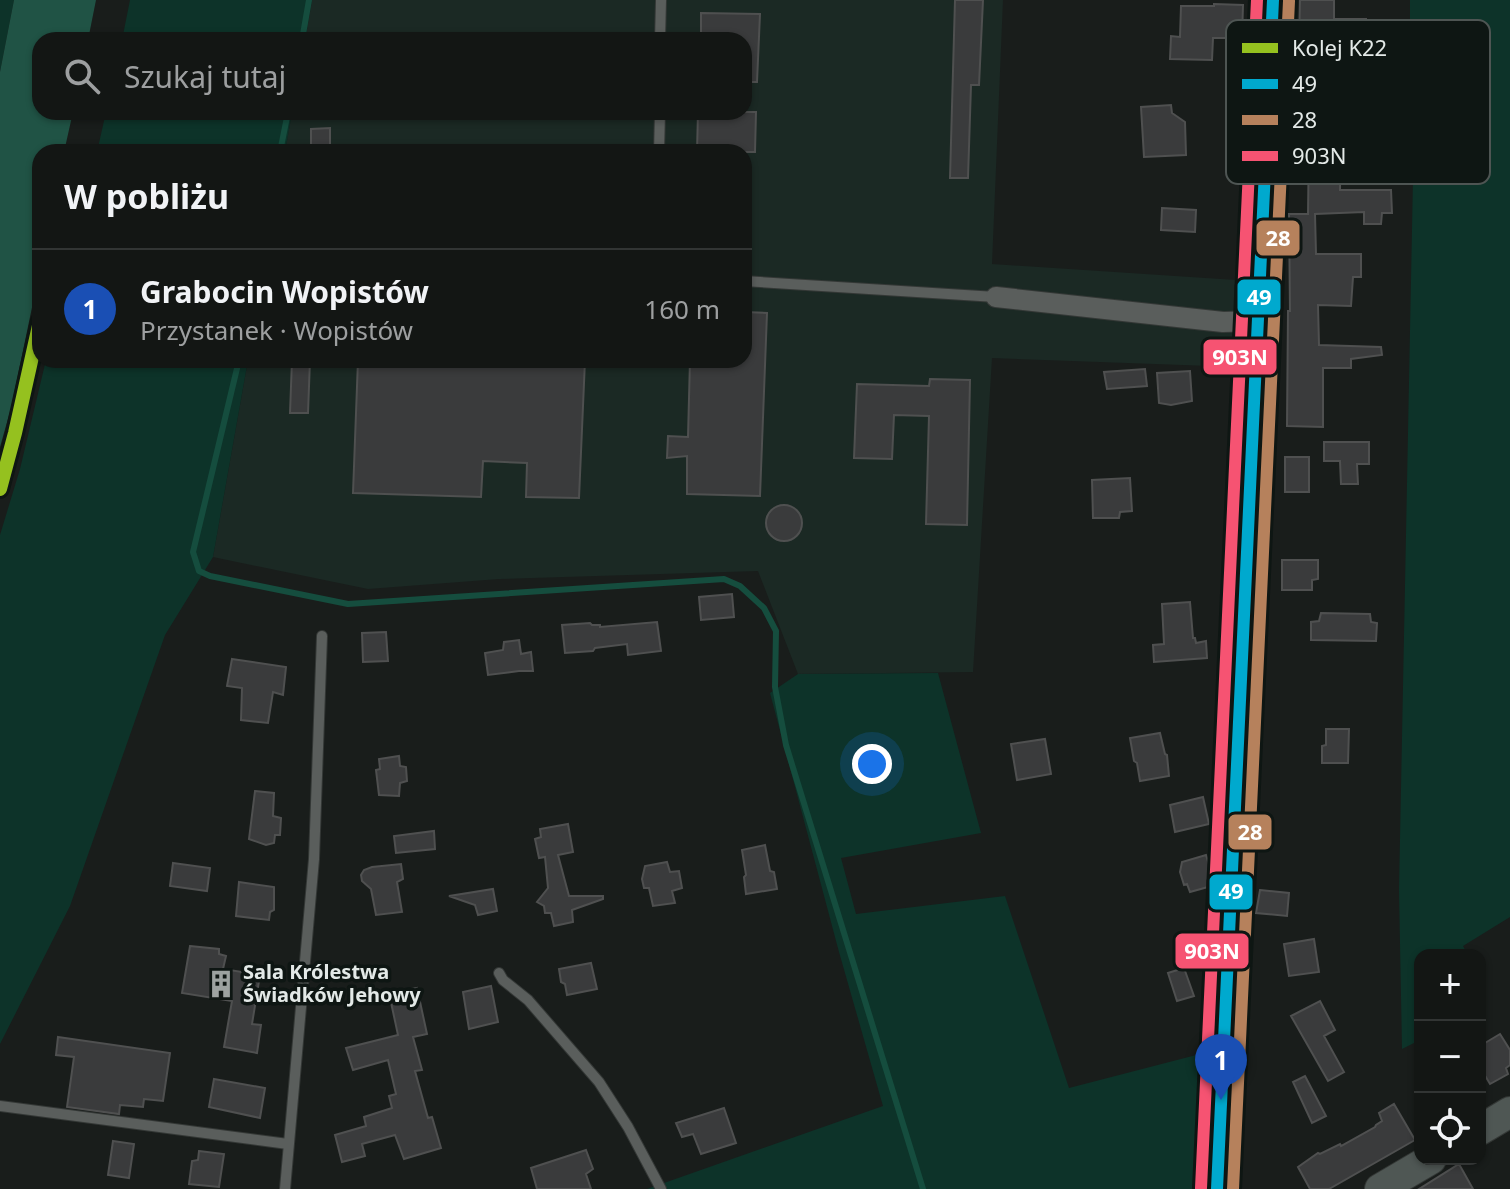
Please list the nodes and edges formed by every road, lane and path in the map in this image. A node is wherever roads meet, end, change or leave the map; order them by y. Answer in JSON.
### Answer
{"nodes":[{"id":1,"x":661,"y":0,"type":"edge"},
{"id":2,"x":1273,"y":0,"type":"edge"},
{"id":3,"x":1272,"y":20,"type":"edge"},
{"id":4,"x":660,"y":32,"type":"edge"},
{"id":5,"x":660,"y":120,"type":"edge"},
{"id":6,"x":659,"y":144,"type":"edge"},
{"id":7,"x":1264,"y":184,"type":"edge"},
{"id":8,"x":752,"y":282,"type":"edge"},
{"id":9,"x":996,"y":297,"type":"joint"},
{"id":10,"x":1257,"y":321,"type":"junction"},
{"id":11,"x":322,"y":636,"type":"dead end"},
{"id":12,"x":499,"y":973,"type":"dead end"},
{"id":13,"x":0,"y":1106,"type":"edge"},
{"id":14,"x":1510,"y":1112,"type":"edge"},
{"id":15,"x":1486,"y":1126,"type":"edge"},
{"id":16,"x":288,"y":1144,"type":"junction"},
{"id":17,"x":1421,"y":1165,"type":"edge"},
{"id":18,"x":285,"y":1189,"type":"edge"},
{"id":19,"x":661,"y":1189,"type":"edge"},
{"id":20,"x":1217,"y":1189,"type":"edge"},
{"id":21,"x":1380,"y":1189,"type":"edge"}],
"edges":[{"from":1,"to":4,"type":"lane"},
{"from":2,"to":3,"type":"street"},
{"from":5,"to":6,"type":"lane"},
{"from":7,"to":10,"type":"street"},
{"from":8,"to":9,"type":"lane"},
{"from":9,"to":10,"type":"street"},
{"from":10,"to":20,"type":"street"},
{"from":11,"to":16,"type":"lane"},
{"from":12,"to":19,"type":"lane"},
{"from":13,"to":16,"type":"lane"},
{"from":14,"to":15,"type":"street"},
{"from":16,"to":18,"type":"lane"},
{"from":17,"to":21,"type":"street"}]}
